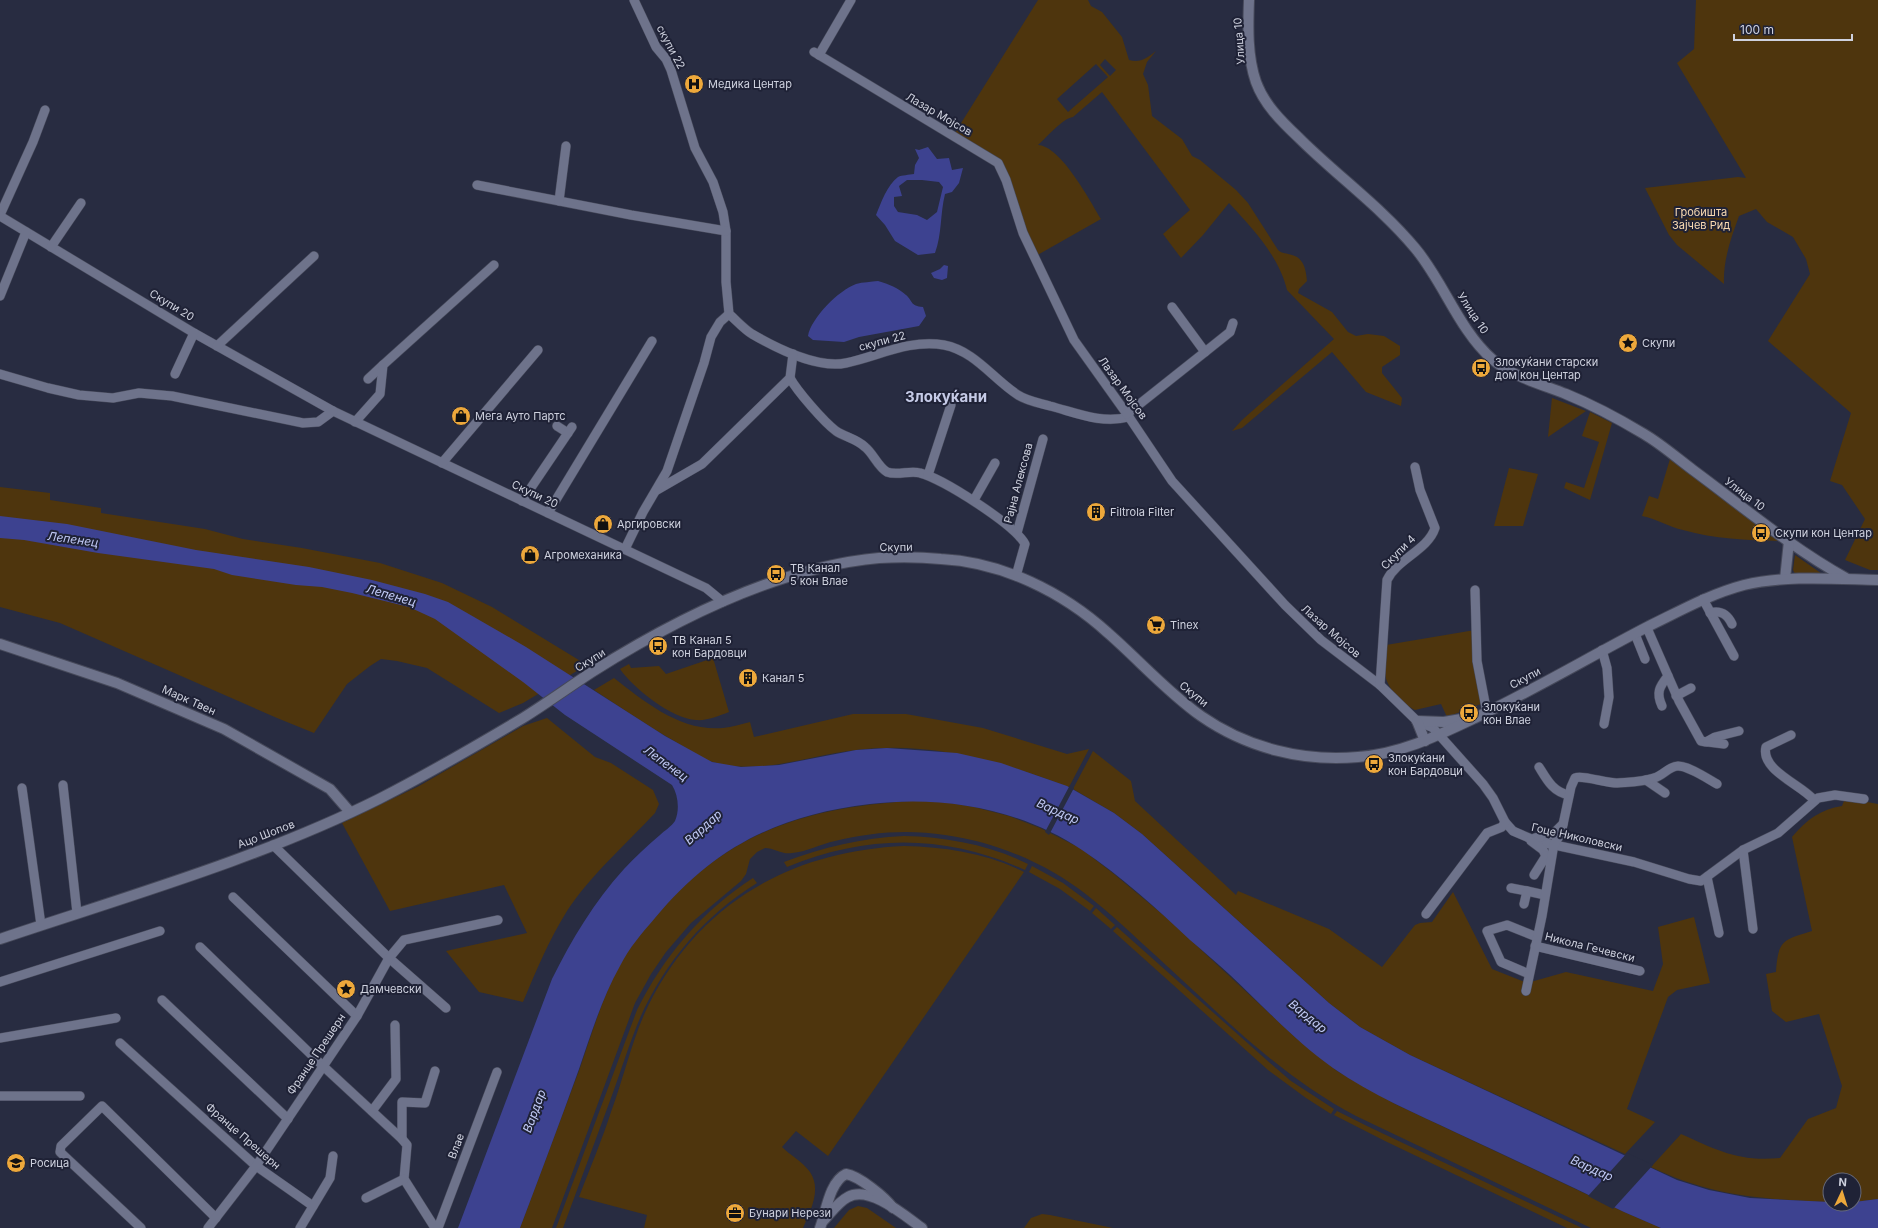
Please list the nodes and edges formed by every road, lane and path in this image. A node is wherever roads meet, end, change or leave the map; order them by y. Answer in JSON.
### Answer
{"nodes":[{"id":1,"x":634,"y":0,"type":"edge"},
{"id":2,"x":850,"y":0,"type":"edge"},
{"id":3,"x":1249,"y":0,"type":"edge"},
{"id":4,"x":45,"y":110,"type":"dead end"},
{"id":5,"x":566,"y":146,"type":"dead end"},
{"id":6,"x":477,"y":185,"type":"dead end"},
{"id":7,"x":559,"y":201,"type":"junction"},
{"id":8,"x":81,"y":203,"type":"dead end"},
{"id":9,"x":0,"y":216,"type":"edge"},
{"id":10,"x":726,"y":231,"type":"junction"},
{"id":11,"x":26,"y":232,"type":"junction"},
{"id":12,"x":51,"y":247,"type":"junction"},
{"id":13,"x":314,"y":256,"type":"dead end"},
{"id":14,"x":494,"y":265,"type":"dead end"},
{"id":15,"x":0,"y":296,"type":"edge"},
{"id":16,"x":1172,"y":307,"type":"dead end"},
{"id":17,"x":729,"y":314,"type":"junction"},
{"id":18,"x":1233,"y":323,"type":"dead end"},
{"id":19,"x":194,"y":333,"type":"junction"},
{"id":20,"x":652,"y":341,"type":"dead end"},
{"id":21,"x":217,"y":346,"type":"junction"},
{"id":22,"x":538,"y":350,"type":"dead end"},
{"id":23,"x":1205,"y":352,"type":"junction"},
{"id":24,"x":793,"y":354,"type":"junction"},
{"id":25,"x":384,"y":365,"type":"junction"},
{"id":26,"x":0,"y":374,"type":"edge"},
{"id":27,"x":175,"y":374,"type":"dead end"},
{"id":28,"x":790,"y":378,"type":"junction"},
{"id":29,"x":368,"y":379,"type":"dead end"},
{"id":30,"x":951,"y":405,"type":"dead end"},
{"id":31,"x":333,"y":411,"type":"junction"},
{"id":32,"x":1128,"y":415,"type":"junction"},
{"id":33,"x":355,"y":422,"type":"junction"},
{"id":34,"x":557,"y":426,"type":"dead end"},
{"id":35,"x":1043,"y":439,"type":"dead end"},
{"id":36,"x":442,"y":463,"type":"junction"},
{"id":37,"x":995,"y":463,"type":"dead end"},
{"id":38,"x":1415,"y":467,"type":"dead end"},
{"id":39,"x":928,"y":475,"type":"junction"},
{"id":40,"x":657,"y":490,"type":"junction"},
{"id":41,"x":974,"y":500,"type":"junction"},
{"id":42,"x":522,"y":501,"type":"junction"},
{"id":43,"x":548,"y":513,"type":"junction"},
{"id":44,"x":1017,"y":533,"type":"junction"},
{"id":45,"x":1789,"y":542,"type":"junction"},
{"id":46,"x":625,"y":549,"type":"junction"},
{"id":47,"x":1016,"y":576,"type":"junction"},
{"id":48,"x":1785,"y":579,"type":"junction"},
{"id":49,"x":1848,"y":579,"type":"junction"},
{"id":50,"x":1878,"y":580,"type":"edge"},
{"id":51,"x":1475,"y":590,"type":"dead end"},
{"id":52,"x":1703,"y":599,"type":"junction"},
{"id":53,"x":723,"y":602,"type":"junction"},
{"id":54,"x":1710,"y":613,"type":"junction"},
{"id":55,"x":1732,"y":624,"type":"dead end"},
{"id":56,"x":1647,"y":628,"type":"junction"},
{"id":57,"x":1635,"y":634,"type":"junction"},
{"id":58,"x":0,"y":644,"type":"edge"},
{"id":59,"x":1602,"y":650,"type":"junction"},
{"id":60,"x":1734,"y":656,"type":"dead end"},
{"id":61,"x":1645,"y":659,"type":"dead end"},
{"id":62,"x":1668,"y":676,"type":"junction"},
{"id":63,"x":1380,"y":685,"type":"junction"},
{"id":64,"x":1691,"y":688,"type":"dead end"},
{"id":65,"x":1676,"y":696,"type":"junction"},
{"id":66,"x":1662,"y":706,"type":"dead end"},
{"id":67,"x":1484,"y":714,"type":"junction"},
{"id":68,"x":526,"y":716,"type":"joint"},
{"id":69,"x":1417,"y":721,"type":"junction"},
{"id":70,"x":1604,"y":724,"type":"dead end"},
{"id":71,"x":1739,"y":732,"type":"dead end"},
{"id":72,"x":1791,"y":735,"type":"dead end"},
{"id":73,"x":1439,"y":736,"type":"junction"},
{"id":74,"x":1425,"y":741,"type":"junction"},
{"id":75,"x":1706,"y":742,"type":"junction"},
{"id":76,"x":1724,"y":744,"type":"dead end"},
{"id":77,"x":1539,"y":767,"type":"dead end"},
{"id":78,"x":1646,"y":780,"type":"junction"},
{"id":79,"x":1717,"y":784,"type":"dead end"},
{"id":80,"x":63,"y":785,"type":"dead end"},
{"id":81,"x":22,"y":788,"type":"dead end"},
{"id":82,"x":1665,"y":793,"type":"dead end"},
{"id":83,"x":1569,"y":796,"type":"junction"},
{"id":84,"x":1864,"y":799,"type":"dead end"},
{"id":85,"x":1814,"y":800,"type":"junction"},
{"id":86,"x":350,"y":812,"type":"junction"},
{"id":87,"x":1505,"y":822,"type":"junction"},
{"id":88,"x":1563,"y":823,"type":"junction"},
{"id":89,"x":1525,"y":837,"type":"junction"},
{"id":90,"x":1554,"y":844,"type":"junction"},
{"id":91,"x":273,"y":845,"type":"junction"},
{"id":92,"x":1743,"y":850,"type":"junction"},
{"id":93,"x":1546,"y":856,"type":"junction"},
{"id":94,"x":1550,"y":864,"type":"junction"},
{"id":95,"x":1534,"y":874,"type":"dead end"},
{"id":96,"x":1707,"y":877,"type":"junction"},
{"id":97,"x":1511,"y":888,"type":"dead end"},
{"id":98,"x":1527,"y":891,"type":"junction"},
{"id":99,"x":1545,"y":895,"type":"junction"},
{"id":100,"x":233,"y":897,"type":"dead end"},
{"id":101,"x":1524,"y":904,"type":"dead end"},
{"id":102,"x":77,"y":913,"type":"junction"},
{"id":103,"x":1426,"y":914,"type":"dead end"},
{"id":104,"x":498,"y":920,"type":"dead end"},
{"id":105,"x":41,"y":925,"type":"junction"},
{"id":106,"x":1753,"y":929,"type":"dead end"},
{"id":107,"x":160,"y":931,"type":"dead end"},
{"id":108,"x":1719,"y":933,"type":"dead end"},
{"id":109,"x":1537,"y":936,"type":"junction"},
{"id":110,"x":0,"y":939,"type":"edge"},
{"id":111,"x":1535,"y":946,"type":"junction"},
{"id":112,"x":200,"y":947,"type":"dead end"},
{"id":113,"x":389,"y":958,"type":"junction"},
{"id":114,"x":1640,"y":971,"type":"dead end"},
{"id":115,"x":1529,"y":974,"type":"junction"},
{"id":116,"x":0,"y":982,"type":"edge"},
{"id":117,"x":1526,"y":991,"type":"dead end"},
{"id":118,"x":162,"y":1000,"type":"dead end"},
{"id":119,"x":446,"y":1008,"type":"dead end"},
{"id":120,"x":357,"y":1016,"type":"junction"},
{"id":121,"x":116,"y":1018,"type":"dead end"},
{"id":122,"x":395,"y":1025,"type":"dead end"},
{"id":123,"x":0,"y":1038,"type":"edge"},
{"id":124,"x":120,"y":1043,"type":"dead end"},
{"id":125,"x":323,"y":1066,"type":"junction"},
{"id":126,"x":435,"y":1071,"type":"dead end"},
{"id":127,"x":497,"y":1072,"type":"dead end"},
{"id":128,"x":0,"y":1096,"type":"edge"},
{"id":129,"x":80,"y":1096,"type":"dead end"},
{"id":130,"x":372,"y":1111,"type":"junction"},
{"id":131,"x":288,"y":1118,"type":"junction"},
{"id":132,"x":402,"y":1139,"type":"junction"},
{"id":133,"x":333,"y":1156,"type":"dead end"},
{"id":134,"x":256,"y":1166,"type":"junction"},
{"id":135,"x":404,"y":1180,"type":"junction"},
{"id":136,"x":366,"y":1198,"type":"dead end"},
{"id":137,"x":313,"y":1206,"type":"junction"},
{"id":138,"x":893,"y":1208,"type":"junction"},
{"id":139,"x":216,"y":1218,"type":"junction"},
{"id":140,"x":821,"y":1224,"type":"edge"},
{"id":141,"x":141,"y":1228,"type":"edge"},
{"id":142,"x":208,"y":1228,"type":"edge"},
{"id":143,"x":300,"y":1228,"type":"edge"},
{"id":144,"x":435,"y":1228,"type":"edge"},
{"id":145,"x":438,"y":1228,"type":"edge"},
{"id":146,"x":922,"y":1228,"type":"edge"}],
"edges":[{"from":1,"to":10,"type":"street","name":"скупи 22"},
{"from":2,"to":32,"type":"street","name":"Лазар Мојсов"},
{"from":3,"to":45,"type":"street","name":"Улица 10"},
{"from":4,"to":9,"type":"street"},
{"from":5,"to":7,"type":"street"},
{"from":6,"to":7,"type":"street"},
{"from":7,"to":10,"type":"street"},
{"from":8,"to":12,"type":"street"},
{"from":9,"to":11,"type":"street","name":"Скупи 20"},
{"from":10,"to":17,"type":"street","name":"скупи 22"},
{"from":11,"to":12,"type":"street","name":"Скупи 20"},
{"from":11,"to":15,"type":"street"},
{"from":12,"to":19,"type":"street","name":"Скупи 20"},
{"from":13,"to":21,"type":"street"},
{"from":14,"to":25,"type":"street"},
{"from":16,"to":23,"type":"street"},
{"from":17,"to":24,"type":"street","name":"скупи 22"},
{"from":17,"to":40,"type":"street"},
{"from":18,"to":23,"type":"street"},
{"from":19,"to":21,"type":"street","name":"Скупи 20"},
{"from":19,"to":27,"type":"street"},
{"from":20,"to":43,"type":"street"},
{"from":21,"to":31,"type":"street","name":"Скупи 20"},
{"from":22,"to":36,"type":"street"},
{"from":23,"to":32,"type":"street"},
{"from":24,"to":28,"type":"street"},
{"from":24,"to":32,"type":"street","name":"скупи 22"},
{"from":25,"to":29,"type":"street"},
{"from":25,"to":33,"type":"street"},
{"from":26,"to":31,"type":"street"},
{"from":28,"to":39,"type":"street","name":"Рајна Алексова"},
{"from":28,"to":40,"type":"street"},
{"from":30,"to":39,"type":"street"},
{"from":31,"to":33,"type":"street","name":"Скупи 20"},
{"from":32,"to":63,"type":"street","name":"Лазар Мојсов"},
{"from":33,"to":36,"type":"street","name":"Скупи 20"},
{"from":34,"to":42,"type":"street"},
{"from":35,"to":44,"type":"street","name":"Рајна Алексова"},
{"from":36,"to":42,"type":"street","name":"Скупи 20"},
{"from":37,"to":41,"type":"street"},
{"from":38,"to":63,"type":"street","name":"Cкупи 4"},
{"from":39,"to":41,"type":"street","name":"Рајна Алексова"},
{"from":40,"to":46,"type":"street"},
{"from":41,"to":44,"type":"street","name":"Рајна Алексова"},
{"from":42,"to":43,"type":"street","name":"Скупи 20"},
{"from":43,"to":46,"type":"street","name":"Скупи 20"},
{"from":44,"to":47,"type":"street","name":"Рајна Алексова"},
{"from":45,"to":48,"type":"street"},
{"from":45,"to":49,"type":"street","name":"Улица 10"},
{"from":46,"to":53,"type":"street","name":"Скупи 20"},
{"from":47,"to":53,"type":"street","name":"Скупи"},
{"from":47,"to":74,"type":"street","name":"Скупи"},
{"from":48,"to":49,"type":"street","name":"Скупи"},
{"from":48,"to":52,"type":"street","name":"Скупи"},
{"from":49,"to":50,"type":"street","name":"Скупи"},
{"from":51,"to":67,"type":"street"},
{"from":52,"to":54,"type":"street"},
{"from":52,"to":56,"type":"street","name":"Скупи"},
{"from":53,"to":68,"type":"street","name":"Скупи"},
{"from":54,"to":55,"type":"street"},
{"from":54,"to":60,"type":"street"},
{"from":56,"to":57,"type":"street","name":"Скупи"},
{"from":56,"to":62,"type":"street"},
{"from":57,"to":59,"type":"street","name":"Скупи"},
{"from":57,"to":61,"type":"street"},
{"from":58,"to":86,"type":"street","name":"Марк Твен"},
{"from":59,"to":67,"type":"street","name":"Скупи"},
{"from":59,"to":70,"type":"street"},
{"from":62,"to":65,"type":"street"},
{"from":62,"to":66,"type":"street"},
{"from":63,"to":69,"type":"street","name":"Лазар Мојсов"},
{"from":64,"to":65,"type":"street"},
{"from":65,"to":75,"type":"street"},
{"from":67,"to":69,"type":"street"},
{"from":67,"to":73,"type":"street","name":"Скупи"},
{"from":68,"to":86,"type":"street","name":"Ацо Шопов"},
{"from":69,"to":73,"type":"street","name":"Лазар Мојсов"},
{"from":69,"to":74,"type":"street"},
{"from":71,"to":75,"type":"street"},
{"from":72,"to":85,"type":"street"},
{"from":73,"to":74,"type":"street","name":"Скупи"},
{"from":73,"to":87,"type":"street","name":"Гоце Николовски"},
{"from":75,"to":76,"type":"street"},
{"from":77,"to":83,"type":"street"},
{"from":78,"to":79,"type":"street","name":"Никола Гечевски"},
{"from":78,"to":82,"type":"street"},
{"from":78,"to":83,"type":"street","name":"Никола Гечевски"},
{"from":80,"to":102,"type":"street"},
{"from":81,"to":105,"type":"street"},
{"from":83,"to":88,"type":"street","name":"Никола Гечевски"},
{"from":84,"to":85,"type":"street"},
{"from":85,"to":92,"type":"street"},
{"from":86,"to":91,"type":"street","name":"Ацо Шопов"},
{"from":87,"to":89,"type":"street","name":"Гоце Николовски"},
{"from":87,"to":103,"type":"street"},
{"from":88,"to":89,"type":"street"},
{"from":88,"to":90,"type":"street","name":"Никола Гечевски"},
{"from":89,"to":90,"type":"street","name":"Гоце Николовски"},
{"from":89,"to":93,"type":"street"},
{"from":90,"to":94,"type":"street","name":"Никола Гечевски"},
{"from":90,"to":96,"type":"street","name":"Гоце Николовски"},
{"from":91,"to":102,"type":"street","name":"Ацо Шопов"},
{"from":91,"to":113,"type":"street"},
{"from":92,"to":96,"type":"street"},
{"from":92,"to":106,"type":"street"},
{"from":93,"to":94,"type":"street"},
{"from":93,"to":95,"type":"street"},
{"from":94,"to":99,"type":"street","name":"Никола Гечевски"},
{"from":96,"to":108,"type":"street"},
{"from":97,"to":98,"type":"street"},
{"from":98,"to":99,"type":"street"},
{"from":98,"to":101,"type":"street"},
{"from":99,"to":109,"type":"street","name":"Никола Гечевски"},
{"from":100,"to":120,"type":"street"},
{"from":102,"to":105,"type":"street","name":"Ацо Шопов"},
{"from":104,"to":113,"type":"street","name":"Францe Прешерн"},
{"from":105,"to":110,"type":"street","name":"Ацо Шопов"},
{"from":107,"to":116,"type":"street"},
{"from":109,"to":111,"type":"street","name":"Никола Гечевски"},
{"from":109,"to":115,"type":"street"},
{"from":111,"to":114,"type":"street","name":"Никола Гечевски"},
{"from":111,"to":115,"type":"street","name":"Никола Гечевски"},
{"from":112,"to":125,"type":"street"},
{"from":113,"to":119,"type":"street"},
{"from":113,"to":120,"type":"street","name":"Францe Прешерн"},
{"from":115,"to":117,"type":"street","name":"Никола Гечевски"},
{"from":118,"to":131,"type":"street"},
{"from":120,"to":125,"type":"street","name":"Францe Прешерн"},
{"from":121,"to":123,"type":"street"},
{"from":122,"to":130,"type":"street"},
{"from":124,"to":134,"type":"street","name":"Франце Прешерн"},
{"from":125,"to":130,"type":"street"},
{"from":125,"to":131,"type":"street","name":"Францe Прешерн"},
{"from":126,"to":132,"type":"street"},
{"from":127,"to":145,"type":"street","name":"Влае"},
{"from":128,"to":129,"type":"street"},
{"from":130,"to":132,"type":"street"},
{"from":131,"to":134,"type":"street","name":"Францe Прешерн"},
{"from":132,"to":135,"type":"street"},
{"from":133,"to":137,"type":"street"},
{"from":134,"to":137,"type":"street","name":"Франце Прешерн"},
{"from":134,"to":139,"type":"street","name":"Францe Прешерн"},
{"from":135,"to":136,"type":"street"},
{"from":135,"to":144,"type":"street"},
{"from":137,"to":143,"type":"street"},
{"from":138,"to":140,"type":"street"},
{"from":138,"to":140,"type":"street"},
{"from":138,"to":146,"type":"street"},
{"from":139,"to":141,"type":"street"},
{"from":139,"to":142,"type":"street","name":"Францe Прешерн"}]}
